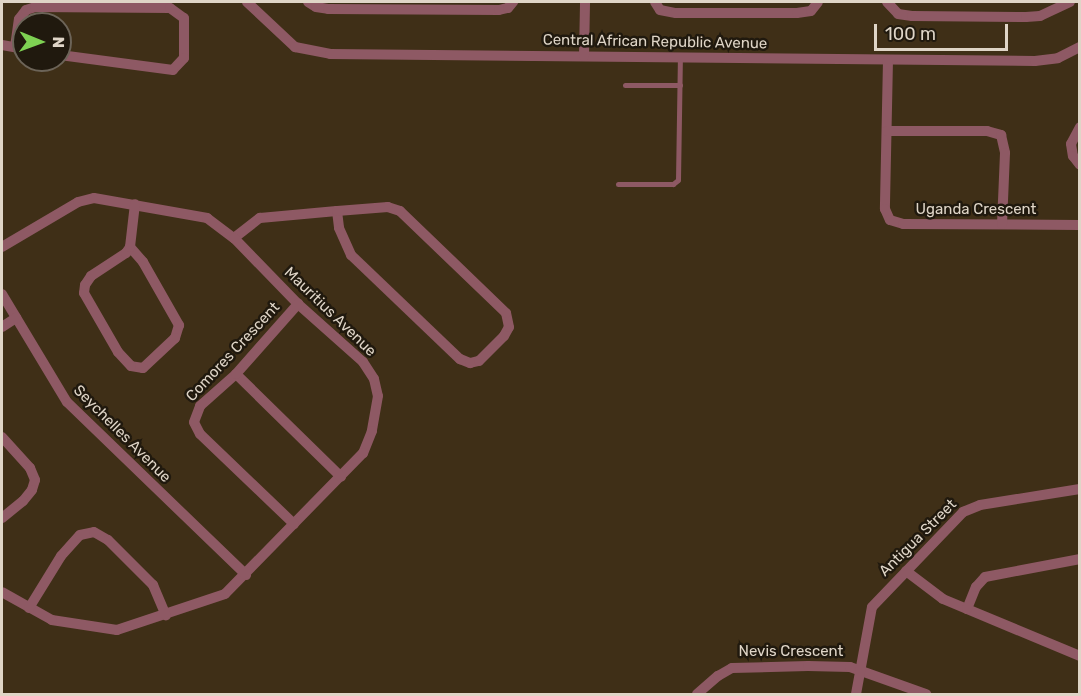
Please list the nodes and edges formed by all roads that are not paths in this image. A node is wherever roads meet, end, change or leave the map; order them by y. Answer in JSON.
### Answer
{"nodes":[{"id":1,"x":247,"y":2,"type":"edge"},
{"id":2,"x":308,"y":2,"type":"edge"},
{"id":3,"x":513,"y":2,"type":"edge"},
{"id":4,"x":585,"y":2,"type":"edge"},
{"id":5,"x":655,"y":2,"type":"edge"},
{"id":6,"x":818,"y":2,"type":"edge"},
{"id":7,"x":887,"y":2,"type":"edge"},
{"id":8,"x":1065,"y":3,"type":"edge"},
{"id":9,"x":24,"y":12,"type":"edge"},
{"id":10,"x":1080,"y":47,"type":"edge"},
{"id":11,"x":585,"y":56,"type":"junction"},
{"id":12,"x":72,"y":57,"type":"edge"},
{"id":13,"x":680,"y":57,"type":"junction"},
{"id":14,"x":888,"y":60,"type":"junction"},
{"id":15,"x":625,"y":85,"type":"dead end"},
{"id":16,"x":680,"y":85,"type":"junction"},
{"id":17,"x":1080,"y":127,"type":"edge"},
{"id":18,"x":887,"y":131,"type":"junction"},
{"id":19,"x":1080,"y":165,"type":"edge"},
{"id":20,"x":618,"y":184,"type":"dead end"},
{"id":21,"x":135,"y":204,"type":"junction"},
{"id":22,"x":337,"y":211,"type":"junction"},
{"id":23,"x":1002,"y":224,"type":"junction"},
{"id":24,"x":1080,"y":225,"type":"edge"},
{"id":25,"x":234,"y":238,"type":"junction"},
{"id":26,"x":130,"y":247,"type":"junction"},
{"id":27,"x":2,"y":248,"type":"edge"},
{"id":28,"x":2,"y":294,"type":"edge"},
{"id":29,"x":298,"y":304,"type":"junction"},
{"id":30,"x":16,"y":318,"type":"junction"},
{"id":31,"x":2,"y":327,"type":"edge"},
{"id":32,"x":236,"y":374,"type":"junction"},
{"id":33,"x":2,"y":437,"type":"edge"},
{"id":34,"x":341,"y":477,"type":"junction"},
{"id":35,"x":1080,"y":489,"type":"edge"},
{"id":36,"x":2,"y":518,"type":"edge"},
{"id":37,"x":294,"y":524,"type":"junction"},
{"id":38,"x":1080,"y":559,"type":"edge"},
{"id":39,"x":906,"y":571,"type":"junction"},
{"id":40,"x":246,"y":575,"type":"junction"},
{"id":41,"x":2,"y":592,"type":"edge"},
{"id":42,"x":29,"y":608,"type":"junction"},
{"id":43,"x":967,"y":609,"type":"junction"},
{"id":44,"x":166,"y":615,"type":"junction"},
{"id":45,"x":1080,"y":656,"type":"edge"},
{"id":46,"x":859,"y":671,"type":"junction"},
{"id":47,"x":698,"y":694,"type":"edge"},
{"id":48,"x":856,"y":694,"type":"edge"},
{"id":49,"x":926,"y":694,"type":"edge"}],
"edges":[{"from":1,"to":11,"type":"street","name":"Central African Republic Avenue"},
{"from":2,"to":3,"type":"street"},
{"from":4,"to":11,"type":"street"},
{"from":5,"to":6,"type":"street"},
{"from":7,"to":8,"type":"street"},
{"from":9,"to":12,"type":"street"},
{"from":10,"to":14,"type":"street","name":"Central African Republic Avenue"},
{"from":11,"to":13,"type":"street","name":"Central African Republic Avenue"},
{"from":13,"to":14,"type":"street","name":"Central African Republic Avenue"},
{"from":13,"to":16,"type":"lane"},
{"from":14,"to":18,"type":"street","name":"Uganda Crescent"},
{"from":15,"to":16,"type":"lane"},
{"from":16,"to":20,"type":"lane"},
{"from":17,"to":19,"type":"street"},
{"from":18,"to":23,"type":"street","name":"Uganda Crescent"},
{"from":18,"to":23,"type":"street"},
{"from":21,"to":25,"type":"street","name":"Mauritius Avenue"},
{"from":21,"to":26,"type":"street"},
{"from":21,"to":27,"type":"street","name":"Mauritius Avenue"},
{"from":22,"to":22,"type":"street"},
{"from":22,"to":25,"type":"street"},
{"from":23,"to":24,"type":"street","name":"Uganda Crescent"},
{"from":25,"to":29,"type":"street","name":"Mauritius Avenue"},
{"from":26,"to":26,"type":"street"},
{"from":28,"to":30,"type":"street","name":"Seychelles Avenue"},
{"from":29,"to":32,"type":"street","name":"Comores Crescent"},
{"from":29,"to":34,"type":"street","name":"Mauritius Avenue"},
{"from":30,"to":31,"type":"street"},
{"from":30,"to":40,"type":"street","name":"Seychelles Avenue"},
{"from":32,"to":34,"type":"street"},
{"from":32,"to":37,"type":"street","name":"Comores Crescent"},
{"from":33,"to":36,"type":"street"},
{"from":34,"to":37,"type":"street","name":"Mauritius Avenue"},
{"from":35,"to":39,"type":"street","name":"Antigua Street"},
{"from":37,"to":40,"type":"street","name":"Mauritius Avenue"},
{"from":38,"to":43,"type":"street"},
{"from":39,"to":43,"type":"street"},
{"from":39,"to":46,"type":"street","name":"Antigua Street"},
{"from":40,"to":44,"type":"street","name":"Mauritius Avenue"},
{"from":41,"to":42,"type":"street","name":"Mauritius Avenue"},
{"from":42,"to":44,"type":"street","name":"Mauritius Avenue"},
{"from":42,"to":44,"type":"street"},
{"from":43,"to":45,"type":"street"},
{"from":46,"to":47,"type":"street","name":"Nevis Crescent"},
{"from":46,"to":48,"type":"street","name":"Antigua Street"},
{"from":46,"to":49,"type":"street","name":"Nevis Crescent"}]}
